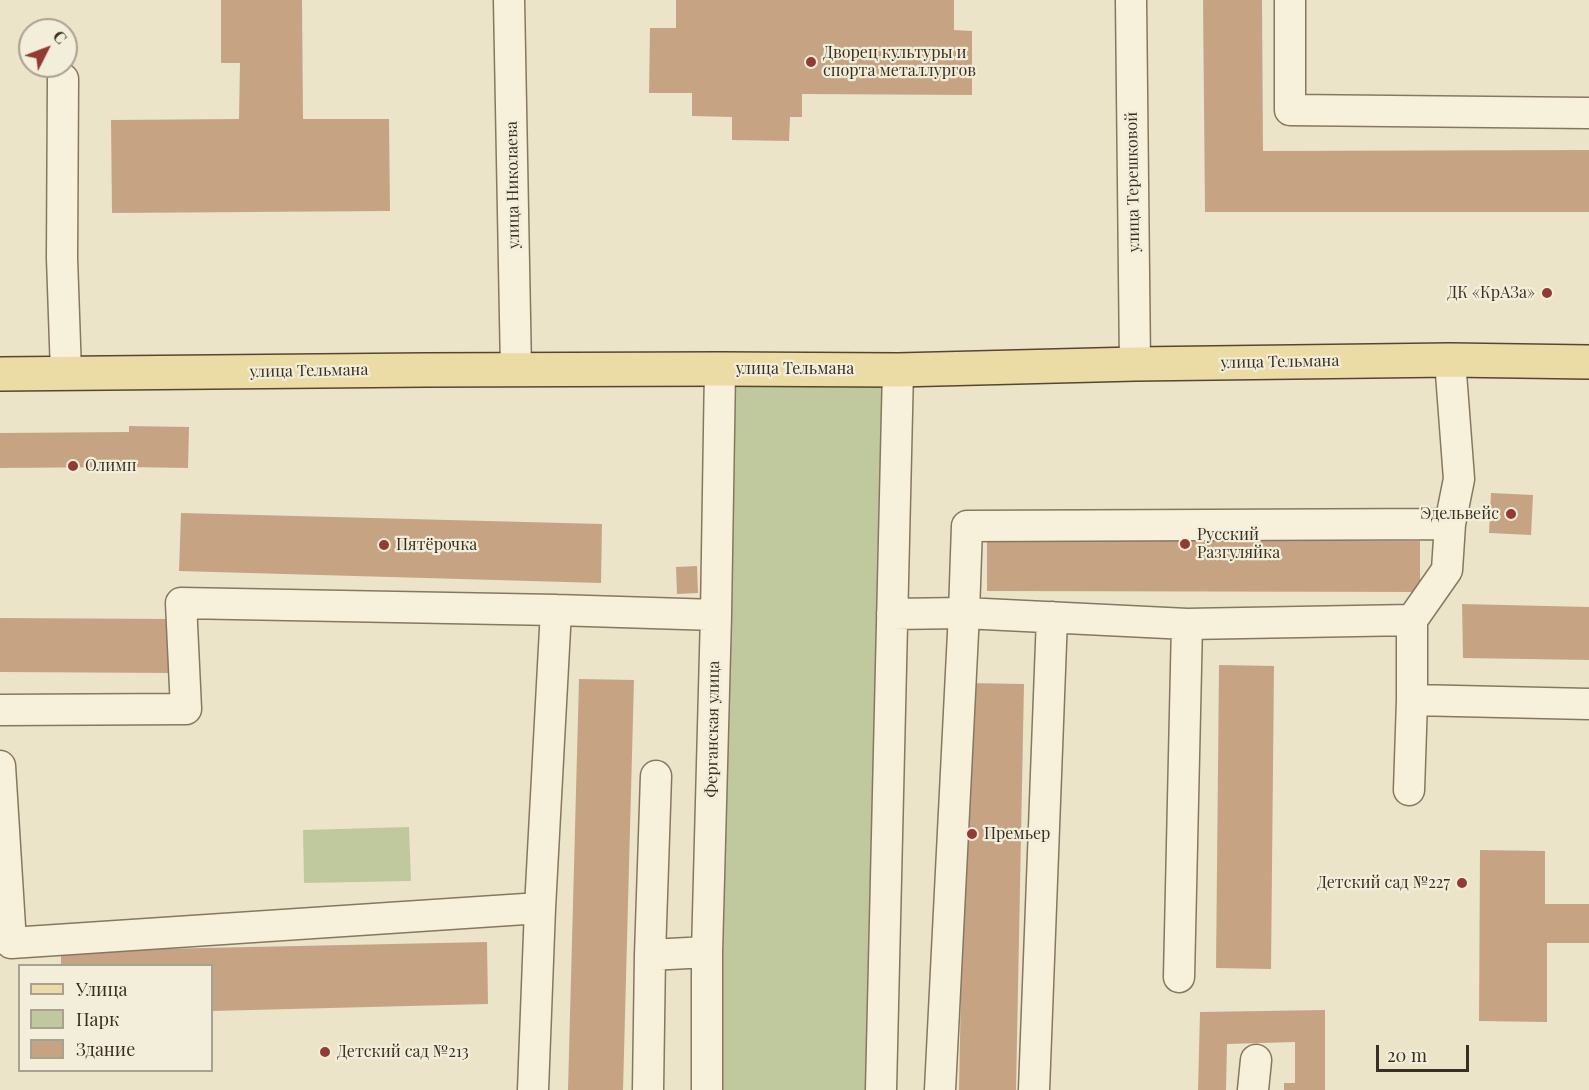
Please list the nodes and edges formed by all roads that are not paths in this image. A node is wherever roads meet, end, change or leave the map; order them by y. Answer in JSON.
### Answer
{"nodes":[{"id":1,"x":509,"y":0,"type":"edge"},
{"id":2,"x":1131,"y":0,"type":"edge"},
{"id":3,"x":1290,"y":0,"type":"edge"},
{"id":4,"x":63,"y":79,"type":"dead end"},
{"id":5,"x":1589,"y":113,"type":"edge"},
{"id":6,"x":1450,"y":360,"type":"junction"},
{"id":7,"x":1589,"y":362,"type":"edge"},
{"id":8,"x":1135,"y":364,"type":"junction"},
{"id":9,"x":720,"y":369,"type":"junction"},
{"id":10,"x":516,"y":370,"type":"junction"},
{"id":11,"x":898,"y":370,"type":"junction"},
{"id":12,"x":66,"y":373,"type":"junction"},
{"id":13,"x":0,"y":374,"type":"edge"},
{"id":14,"x":1450,"y":524,"type":"junction"},
{"id":15,"x":556,"y":610,"type":"junction"},
{"id":16,"x":964,"y":613,"type":"junction"},
{"id":17,"x":892,"y":614,"type":"junction"},
{"id":18,"x":716,"y":615,"type":"junction"},
{"id":19,"x":1052,"y":617,"type":"junction"},
{"id":20,"x":1412,"y":620,"type":"junction"},
{"id":21,"x":1186,"y":624,"type":"junction"},
{"id":22,"x":1412,"y":700,"type":"junction"},
{"id":23,"x":1589,"y":704,"type":"edge"},
{"id":24,"x":0,"y":710,"type":"edge"},
{"id":25,"x":0,"y":766,"type":"edge"},
{"id":26,"x":656,"y":776,"type":"dead end"},
{"id":27,"x":1409,"y":790,"type":"dead end"},
{"id":28,"x":540,"y":908,"type":"junction"},
{"id":29,"x":707,"y":952,"type":"junction"},
{"id":30,"x":650,"y":956,"type":"junction"},
{"id":31,"x":1179,"y":977,"type":"dead end"},
{"id":32,"x":1256,"y":1060,"type":"dead end"},
{"id":33,"x":533,"y":1090,"type":"edge"},
{"id":34,"x":648,"y":1090,"type":"edge"},
{"id":35,"x":707,"y":1090,"type":"edge"},
{"id":36,"x":881,"y":1090,"type":"edge"},
{"id":37,"x":940,"y":1090,"type":"edge"},
{"id":38,"x":1034,"y":1090,"type":"edge"},
{"id":39,"x":1253,"y":1090,"type":"edge"}],
"edges":[{"from":1,"to":10,"type":"street","name":"улица Николаева"},
{"from":2,"to":8,"type":"street","name":"улица Терешковой"},
{"from":3,"to":5,"type":"street"},
{"from":4,"to":12,"type":"street"},
{"from":6,"to":7,"type":"main road","name":"улица Тельмана"},
{"from":6,"to":8,"type":"main road","name":"улица Тельмана"},
{"from":6,"to":14,"type":"street"},
{"from":8,"to":11,"type":"main road","name":"улица Тельмана"},
{"from":9,"to":10,"type":"main road","name":"улица Тельмана"},
{"from":9,"to":11,"type":"main road","name":"улица Тельмана"},
{"from":9,"to":18,"type":"street","name":"Ферганская улица"},
{"from":10,"to":12,"type":"main road","name":"улица Тельмана"},
{"from":11,"to":17,"type":"street"},
{"from":12,"to":13,"type":"main road","name":"улица Тельмана"},
{"from":14,"to":16,"type":"street"},
{"from":14,"to":20,"type":"street"},
{"from":15,"to":18,"type":"street"},
{"from":15,"to":24,"type":"street"},
{"from":15,"to":28,"type":"street"},
{"from":16,"to":17,"type":"street"},
{"from":16,"to":19,"type":"street"},
{"from":16,"to":37,"type":"street"},
{"from":17,"to":36,"type":"street"},
{"from":18,"to":29,"type":"street","name":"Ферганская улица"},
{"from":19,"to":21,"type":"street"},
{"from":19,"to":38,"type":"street"},
{"from":20,"to":21,"type":"street"},
{"from":20,"to":22,"type":"street"},
{"from":21,"to":31,"type":"street"},
{"from":22,"to":23,"type":"street"},
{"from":22,"to":27,"type":"street"},
{"from":25,"to":28,"type":"street"},
{"from":26,"to":30,"type":"street"},
{"from":28,"to":33,"type":"street"},
{"from":29,"to":30,"type":"street"},
{"from":29,"to":35,"type":"street","name":"Ферганская улица"},
{"from":30,"to":34,"type":"street"},
{"from":32,"to":39,"type":"street"}]}
